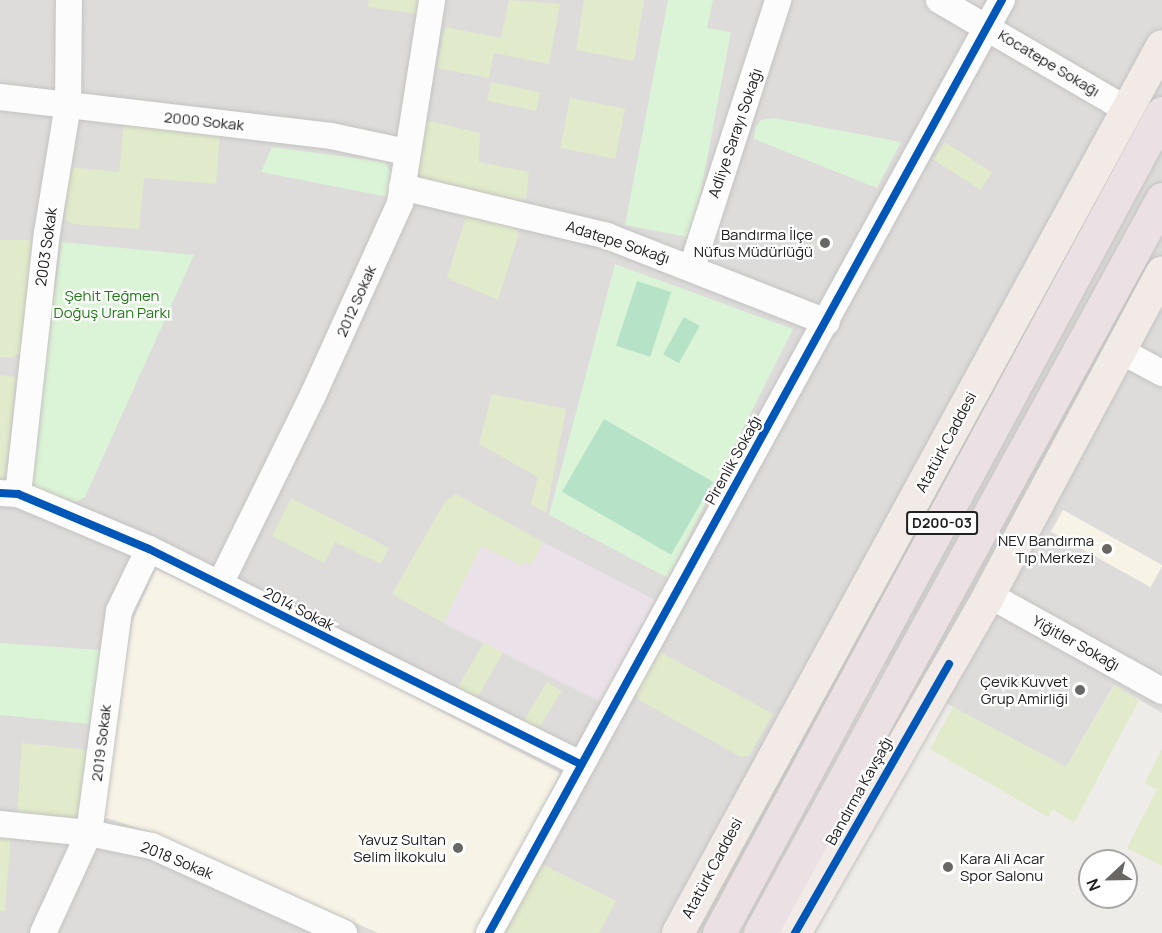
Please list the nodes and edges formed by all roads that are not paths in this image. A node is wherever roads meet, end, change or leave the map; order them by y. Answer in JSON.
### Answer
{"nodes":[{"id":1,"x":69,"y":0,"type":"edge"},
{"id":2,"x":432,"y":0,"type":"edge"},
{"id":3,"x":778,"y":0,"type":"edge"},
{"id":4,"x":939,"y":0,"type":"edge"},
{"id":5,"x":1002,"y":0,"type":"edge"},
{"id":6,"x":987,"y":27,"type":"junction"},
{"id":7,"x":1162,"y":46,"type":"edge"},
{"id":8,"x":0,"y":97,"type":"edge"},
{"id":9,"x":68,"y":105,"type":"junction"},
{"id":10,"x":1127,"y":110,"type":"junction"},
{"id":11,"x":1162,"y":113,"type":"edge"},
{"id":12,"x":406,"y":152,"type":"junction"},
{"id":13,"x":402,"y":188,"type":"junction"},
{"id":14,"x":1162,"y":199,"type":"edge"},
{"id":15,"x":692,"y":267,"type":"junction"},
{"id":16,"x":1162,"y":273,"type":"edge"},
{"id":17,"x":827,"y":322,"type":"junction"},
{"id":18,"x":1121,"y":351,"type":"junction"},
{"id":19,"x":1162,"y":373,"type":"edge"},
{"id":20,"x":9,"y":494,"type":"edge"},
{"id":21,"x":149,"y":549,"type":"junction"},
{"id":22,"x":220,"y":584,"type":"junction"},
{"id":23,"x":989,"y":595,"type":"junction"},
{"id":24,"x":1162,"y":691,"type":"edge"},
{"id":25,"x":581,"y":764,"type":"junction"},
{"id":26,"x":0,"y":824,"type":"edge"},
{"id":27,"x":89,"y":833,"type":"junction"},
{"id":28,"x":717,"y":858,"type":"junction"},
{"id":29,"x":43,"y":933,"type":"edge"},
{"id":30,"x":344,"y":933,"type":"edge"},
{"id":31,"x":489,"y":933,"type":"edge"},
{"id":32,"x":678,"y":933,"type":"edge"},
{"id":33,"x":717,"y":933,"type":"edge"},
{"id":34,"x":760,"y":933,"type":"edge"},
{"id":35,"x":795,"y":933,"type":"edge"}],
"edges":[{"from":1,"to":9,"type":"street","name":"2003 Sokak"},
{"from":2,"to":12,"type":"street","name":"2012 Sokak"},
{"from":3,"to":15,"type":"street","name":"Adliye Sarayı Sokağı"},
{"from":4,"to":6,"type":"street","name":"Kocatepe Sokağı"},
{"from":5,"to":6,"type":"street","name":"Pirenlik Sokağı"},
{"from":6,"to":10,"type":"street","name":"Kocatepe Sokağı"},
{"from":6,"to":17,"type":"street","name":"Pirenlik Sokağı"},
{"from":7,"to":10,"type":"main road","name":"Atatürk Caddesi"},
{"from":8,"to":9,"type":"street","name":"2000 Sokak"},
{"from":9,"to":12,"type":"street","name":"2000 Sokak"},
{"from":9,"to":20,"type":"street","name":"2003 Sokak"},
{"from":10,"to":28,"type":"main road","name":"Atatürk Caddesi"},
{"from":11,"to":33,"type":"highway","number":"D200-03"},
{"from":12,"to":13,"type":"street","name":"2012 Sokak"},
{"from":13,"to":15,"type":"street","name":"Adatepe Sokağı"},
{"from":13,"to":22,"type":"street","name":"2012 Sokak"},
{"from":14,"to":34,"type":"highway","number":"D200-03"},
{"from":15,"to":17,"type":"street","name":"Adatepe Sokağı"},
{"from":16,"to":18,"type":"main road"},
{"from":17,"to":25,"type":"street","name":"Pirenlik Sokağı"},
{"from":18,"to":19,"type":"street"},
{"from":18,"to":23,"type":"main road"},
{"from":20,"to":21,"type":"street","name":"2014 Sokak"},
{"from":21,"to":22,"type":"street","name":"2014 Sokak"},
{"from":21,"to":27,"type":"street","name":"2019 Sokak"},
{"from":22,"to":25,"type":"street","name":"2014 Sokak"},
{"from":23,"to":24,"type":"street","name":"Yiğitler Sokağı"},
{"from":23,"to":35,"type":"main road","name":"Bandırma Kavşağı"},
{"from":25,"to":31,"type":"street","name":"Pirenlik Sokağı"},
{"from":26,"to":27,"type":"street","name":"2018 Sokak"},
{"from":27,"to":29,"type":"street","name":"2019 Sokak"},
{"from":27,"to":30,"type":"street","name":"2018 Sokak"},
{"from":28,"to":32,"type":"main road","name":"Atatürk Caddesi"},
{"from":28,"to":33,"type":"main road"}]}
